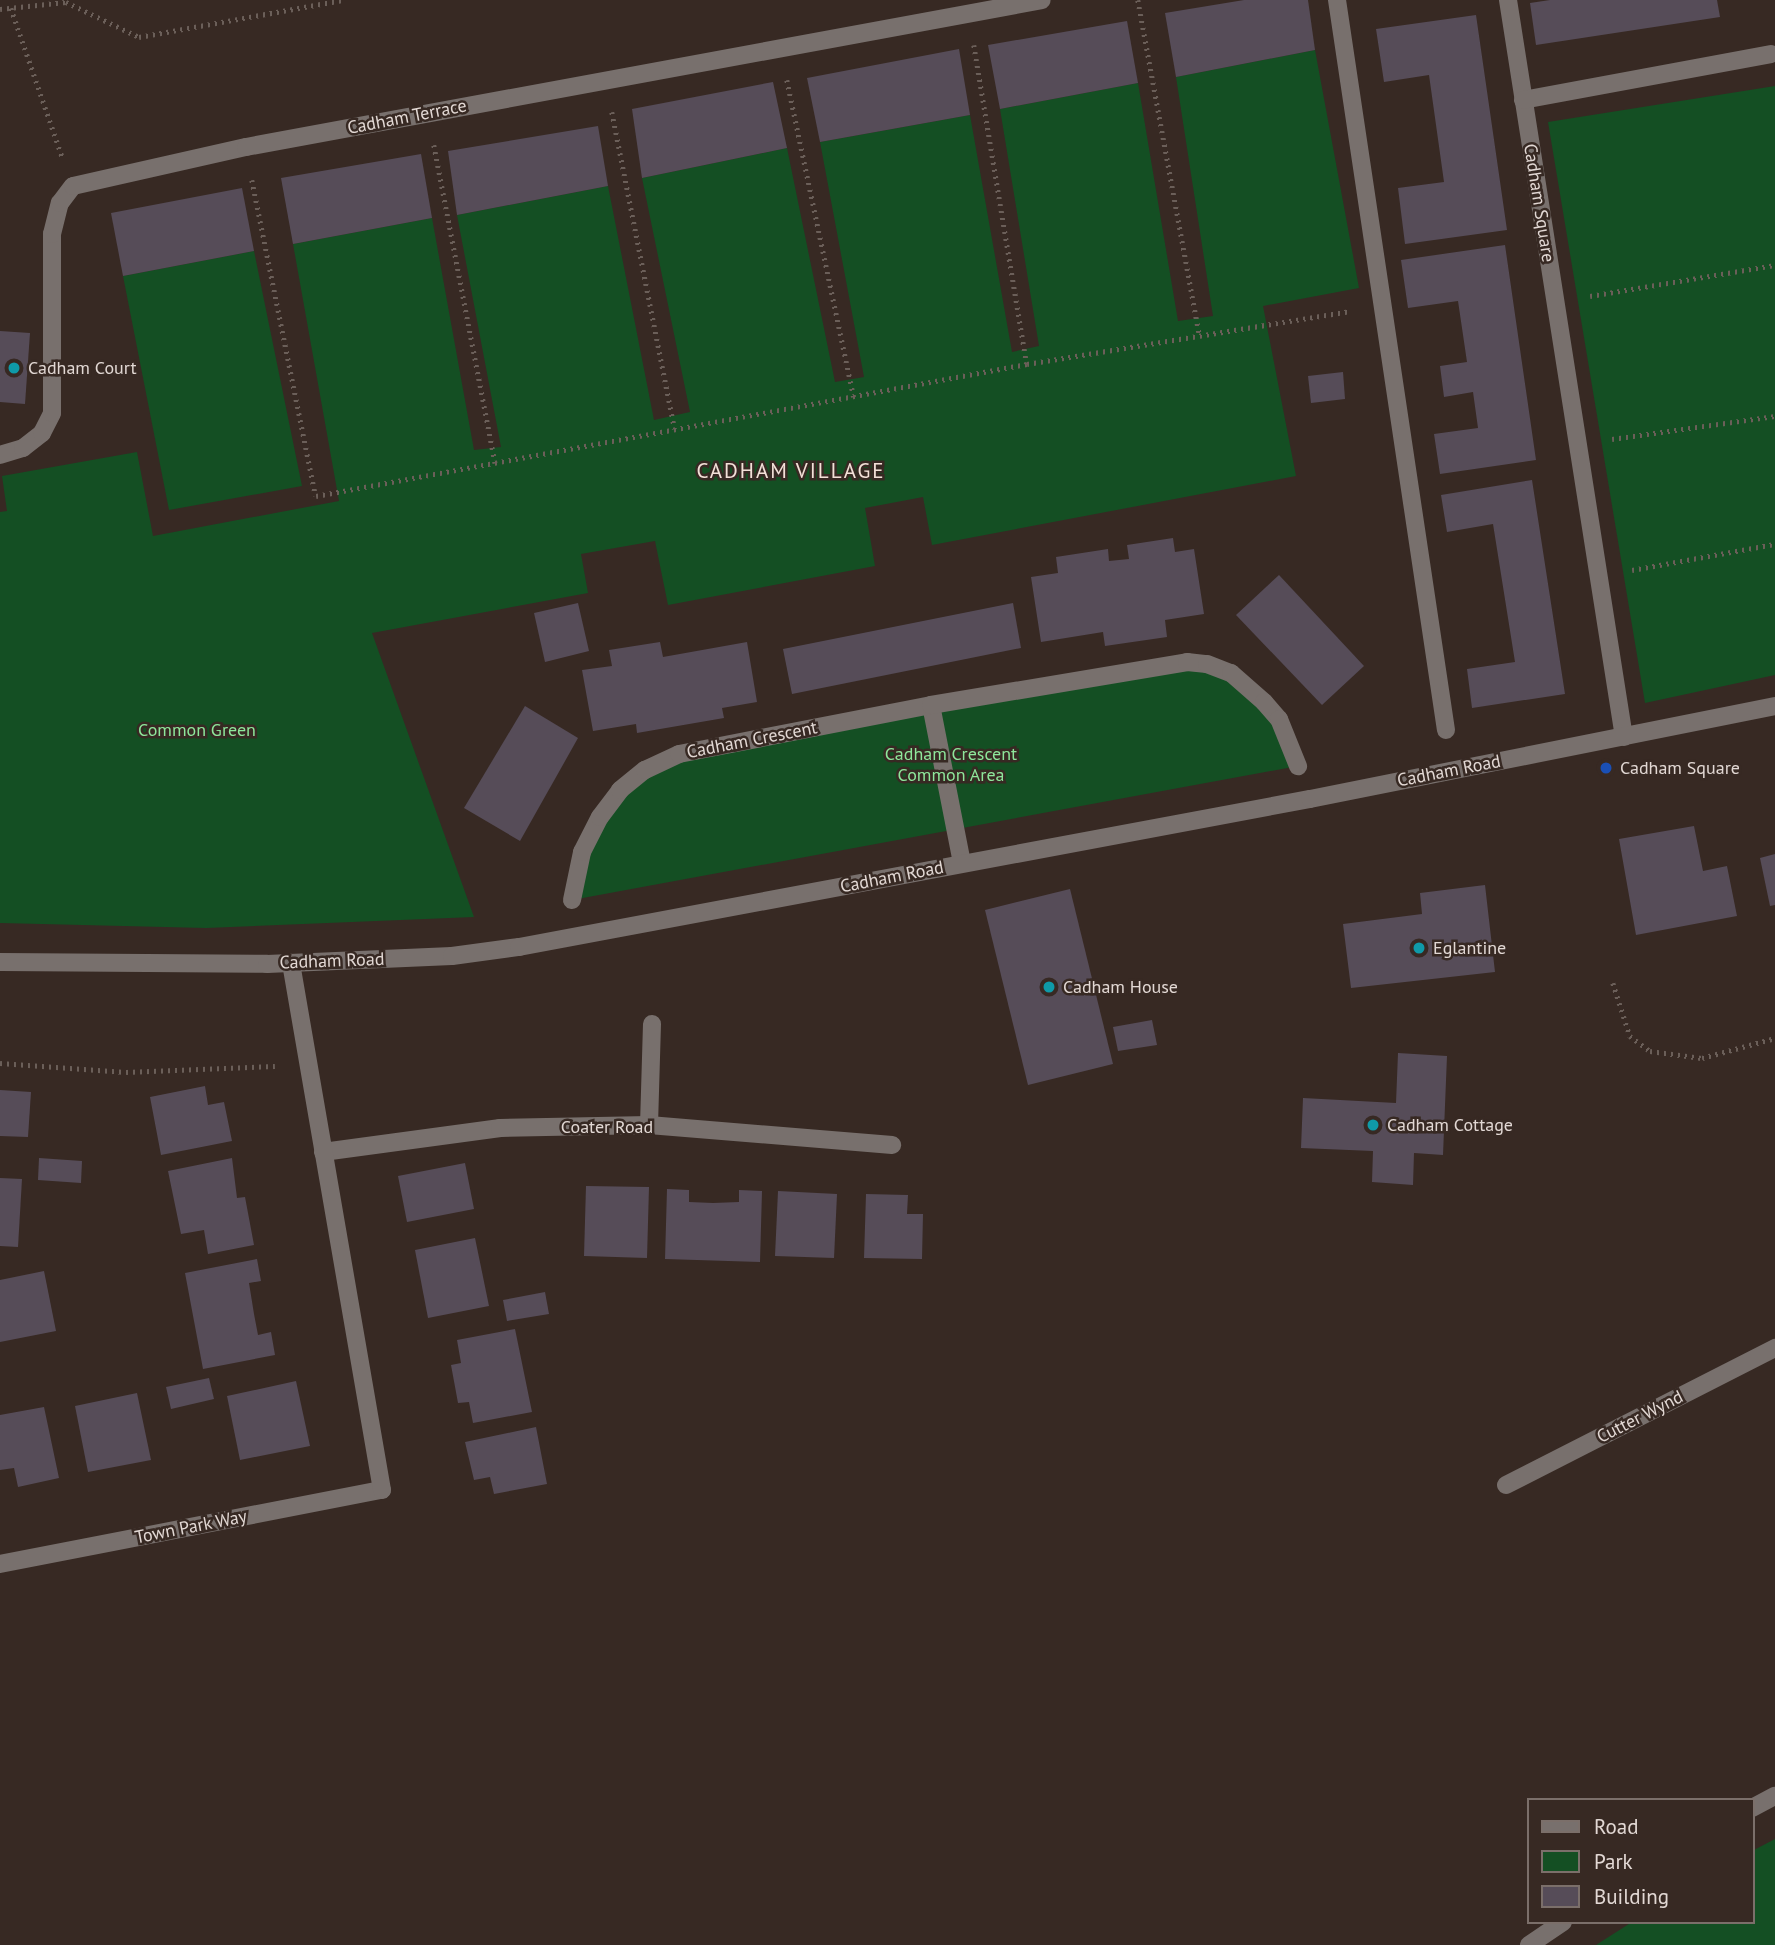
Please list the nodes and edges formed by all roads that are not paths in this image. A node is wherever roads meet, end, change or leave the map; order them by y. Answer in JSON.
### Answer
{"nodes":[{"id":1,"x":1042,"y":0,"type":"edge"},
{"id":2,"x":1337,"y":0,"type":"edge"},
{"id":3,"x":1508,"y":0,"type":"edge"},
{"id":4,"x":1771,"y":54,"type":"dead end"},
{"id":5,"x":1523,"y":100,"type":"junction"},
{"id":6,"x":0,"y":455,"type":"edge"},
{"id":7,"x":931,"y":705,"type":"junction"},
{"id":8,"x":1775,"y":706,"type":"edge"},
{"id":9,"x":1446,"y":730,"type":"dead end"},
{"id":10,"x":1624,"y":737,"type":"junction"},
{"id":11,"x":1298,"y":766,"type":"dead end"},
{"id":12,"x":962,"y":863,"type":"junction"},
{"id":13,"x":572,"y":900,"type":"dead end"},
{"id":14,"x":0,"y":962,"type":"edge"},
{"id":15,"x":291,"y":963,"type":"junction"},
{"id":16,"x":652,"y":1024,"type":"dead end"},
{"id":17,"x":649,"y":1125,"type":"junction"},
{"id":18,"x":892,"y":1145,"type":"dead end"},
{"id":19,"x":323,"y":1152,"type":"junction"},
{"id":20,"x":1775,"y":1349,"type":"edge"},
{"id":21,"x":1506,"y":1485,"type":"dead end"},
{"id":22,"x":0,"y":1564,"type":"edge"},
{"id":23,"x":1775,"y":1796,"type":"edge"},
{"id":24,"x":1754,"y":1807,"type":"edge"},
{"id":25,"x":1560,"y":1924,"type":"edge"},
{"id":26,"x":1529,"y":1945,"type":"edge"}],
"edges":[{"from":1,"to":6,"type":"street","name":"Cadham Terrace"},
{"from":2,"to":9,"type":"street"},
{"from":3,"to":5,"type":"street","name":"Cadham Square"},
{"from":4,"to":5,"type":"street"},
{"from":5,"to":10,"type":"street","name":"Cadham Square"},
{"from":7,"to":11,"type":"street","name":"Cadham Crescent"},
{"from":7,"to":12,"type":"street"},
{"from":7,"to":13,"type":"street","name":"Cadham Crescent"},
{"from":8,"to":10,"type":"street","name":"Cadham Road"},
{"from":10,"to":12,"type":"street","name":"Cadham Road"},
{"from":12,"to":15,"type":"street","name":"Cadham Road"},
{"from":14,"to":15,"type":"street","name":"Cadham Road"},
{"from":15,"to":19,"type":"street"},
{"from":16,"to":17,"type":"street"},
{"from":17,"to":18,"type":"street","name":"Coater Road"},
{"from":17,"to":19,"type":"street","name":"Coater Road"},
{"from":19,"to":22,"type":"street","name":"Town Park Way"},
{"from":20,"to":21,"type":"street","name":"Cutter Wynd"},
{"from":23,"to":24,"type":"street"},
{"from":25,"to":26,"type":"street"}]}
